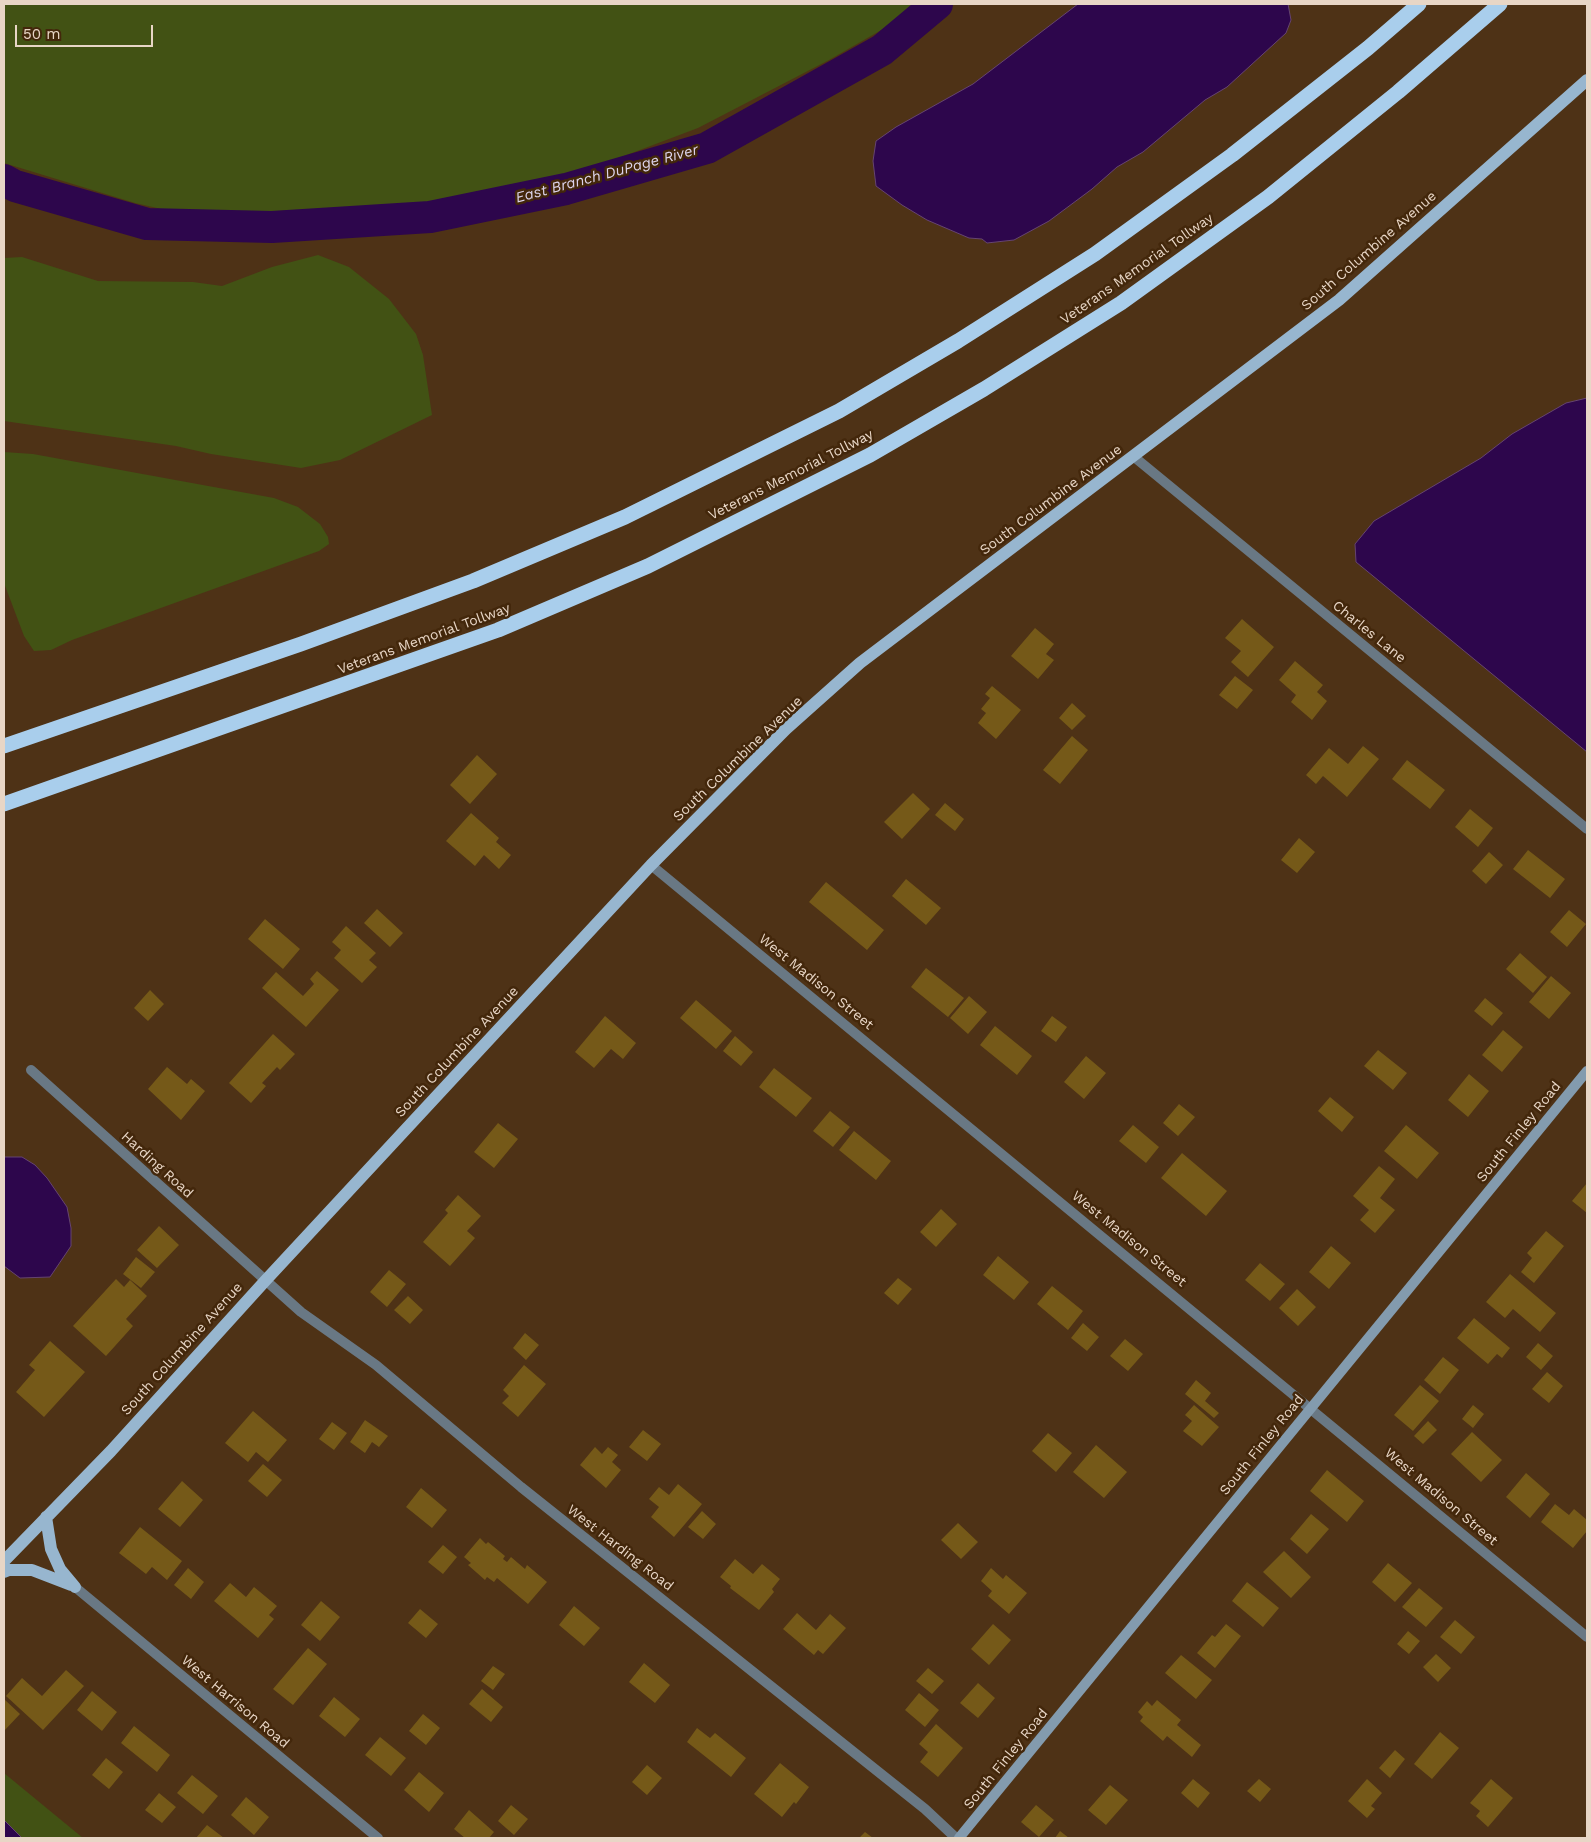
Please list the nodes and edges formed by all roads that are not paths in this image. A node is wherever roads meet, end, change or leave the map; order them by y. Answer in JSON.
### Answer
{"nodes":[{"id":1,"x":1419,"y":4,"type":"edge"},
{"id":2,"x":1500,"y":4,"type":"edge"},
{"id":3,"x":1587,"y":80,"type":"edge"},
{"id":4,"x":1132,"y":456,"type":"junction"},
{"id":5,"x":4,"y":746,"type":"edge"},
{"id":6,"x":4,"y":804,"type":"edge"},
{"id":7,"x":1587,"y":829,"type":"edge"},
{"id":8,"x":652,"y":865,"type":"junction"},
{"id":9,"x":31,"y":1070,"type":"dead end"},
{"id":10,"x":1587,"y":1071,"type":"edge"},
{"id":11,"x":265,"y":1281,"type":"junction"},
{"id":12,"x":1311,"y":1407,"type":"junction"},
{"id":13,"x":46,"y":1517,"type":"junction"},
{"id":14,"x":4,"y":1562,"type":"edge"},
{"id":15,"x":4,"y":1572,"type":"edge"},
{"id":16,"x":75,"y":1587,"type":"junction"},
{"id":17,"x":1587,"y":1637,"type":"edge"},
{"id":18,"x":378,"y":1838,"type":"edge"},
{"id":19,"x":958,"y":1838,"type":"edge"}],
"edges":[{"from":1,"to":5,"type":"highway"},
{"from":2,"to":6,"type":"highway","name":"Veterans Memorial Tollway"},
{"from":3,"to":4,"type":"main road","name":"South Columbine Avenue"},
{"from":4,"to":7,"type":"street","name":"Charles Lane"},
{"from":4,"to":8,"type":"main road","name":"South Columbine Avenue"},
{"from":8,"to":11,"type":"main road","name":"South Columbine Avenue"},
{"from":8,"to":12,"type":"street","name":"West Madison Street"},
{"from":9,"to":11,"type":"street","name":"Harding Road"},
{"from":10,"to":12,"type":"main road","name":"South Finley Road"},
{"from":11,"to":13,"type":"main road","name":"South Columbine Avenue"},
{"from":11,"to":19,"type":"street","name":"West Harding Road"},
{"from":12,"to":17,"type":"street","name":"West Madison Street"},
{"from":12,"to":19,"type":"main road","name":"South Finley Road"},
{"from":13,"to":14,"type":"main road","name":"South Columbine Avenue"},
{"from":13,"to":16,"type":"main road"},
{"from":15,"to":16,"type":"main road"},
{"from":16,"to":18,"type":"street","name":"West Harrison Road"}]}
